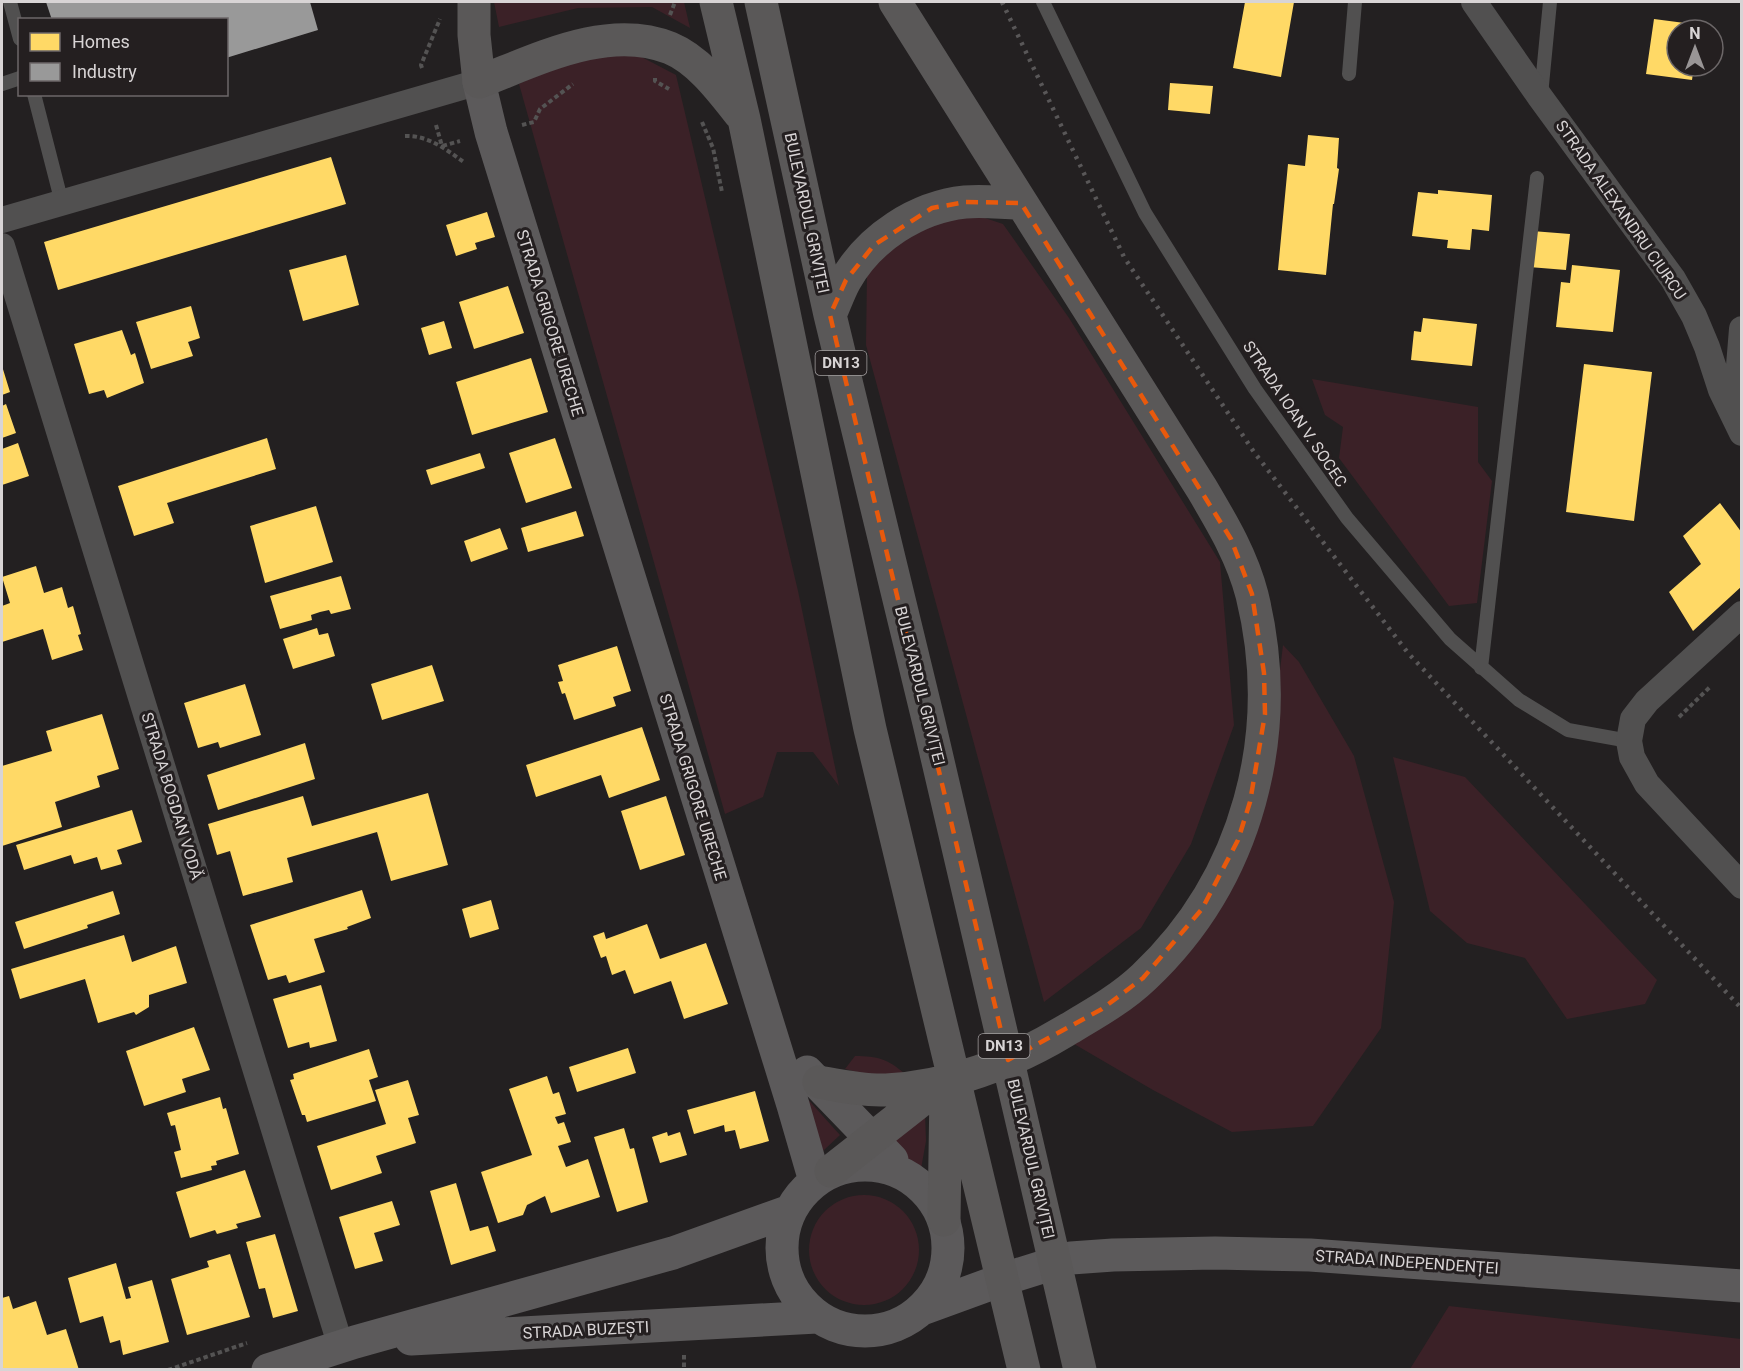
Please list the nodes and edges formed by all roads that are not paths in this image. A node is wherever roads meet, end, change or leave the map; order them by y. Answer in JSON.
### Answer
{"nodes":[{"id":1,"x":10,"y":2,"type":"edge"},
{"id":2,"x":474,"y":2,"type":"edge"},
{"id":3,"x":716,"y":2,"type":"edge"},
{"id":4,"x":761,"y":2,"type":"edge"},
{"id":5,"x":895,"y":2,"type":"edge"},
{"id":6,"x":1042,"y":2,"type":"edge"},
{"id":7,"x":1354,"y":2,"type":"edge"},
{"id":8,"x":1474,"y":2,"type":"edge"},
{"id":9,"x":1550,"y":2,"type":"edge"},
{"id":10,"x":18,"y":32,"type":"edge"},
{"id":11,"x":1349,"y":74,"type":"dead end"},
{"id":12,"x":18,"y":79,"type":"edge"},
{"id":13,"x":479,"y":82,"type":"junction"},
{"id":14,"x":2,"y":84,"type":"edge"},
{"id":15,"x":35,"y":96,"type":"edge"},
{"id":16,"x":1540,"y":97,"type":"junction"},
{"id":17,"x":744,"y":119,"type":"junction"},
{"id":18,"x":1537,"y":178,"type":"dead end"},
{"id":19,"x":62,"y":202,"type":"junction"},
{"id":20,"x":1022,"y":203,"type":"junction"},
{"id":21,"x":2,"y":220,"type":"edge"},
{"id":22,"x":2,"y":246,"type":"edge"},
{"id":23,"x":830,"y":315,"type":"junction"},
{"id":24,"x":1742,"y":328,"type":"edge"},
{"id":25,"x":1738,"y":427,"type":"edge"},
{"id":26,"x":1742,"y":614,"type":"edge"},
{"id":27,"x":1481,"y":668,"type":"junction"},
{"id":28,"x":1629,"y":741,"type":"junction"},
{"id":29,"x":1742,"y":886,"type":"edge"},
{"id":30,"x":771,"y":1038,"type":"junction"},
{"id":31,"x":947,"y":1080,"type":"junction"},
{"id":32,"x":819,"y":1082,"type":"junction"},
{"id":33,"x":873,"y":1138,"type":"junction"},
{"id":34,"x":905,"y":1175,"type":"junction"},
{"id":35,"x":823,"y":1176,"type":"junction"},
{"id":36,"x":790,"y":1211,"type":"junction"},
{"id":37,"x":946,"y":1230,"type":"junction"},
{"id":38,"x":1071,"y":1258,"type":"junction"},
{"id":39,"x":1742,"y":1286,"type":"edge"},
{"id":40,"x":922,"y":1309,"type":"junction"},
{"id":41,"x":817,"y":1317,"type":"junction"},
{"id":42,"x":348,"y":1344,"type":"junction"},
{"id":43,"x":262,"y":1355,"type":"edge"},
{"id":44,"x":1024,"y":1370,"type":"edge"},
{"id":45,"x":1080,"y":1370,"type":"edge"}],
"edges":[{"from":1,"to":10,"type":"lane"},
{"from":2,"to":13,"type":"main road"},
{"from":3,"to":17,"type":"main road","number":"DN13"},
{"from":4,"to":23,"type":"main road","name":"BULEVARDUL GRIVIȚEI","number":"DN13"},
{"from":5,"to":20,"type":"main road"},
{"from":6,"to":27,"type":"lane","name":"STRADA IOAN V. SOCEC"},
{"from":7,"to":11,"type":"lane"},
{"from":8,"to":16,"type":"street","name":"STRADA ALEXANDRU CIURCU"},
{"from":9,"to":16,"type":"lane"},
{"from":12,"to":14,"type":"lane"},
{"from":13,"to":17,"type":"main road"},
{"from":13,"to":19,"type":"street"},
{"from":13,"to":30,"type":"main road","name":"STRADA GRIGORE URECHE"},
{"from":15,"to":19,"type":"lane"},
{"from":16,"to":25,"type":"street","name":"STRADA ALEXANDRU CIURCU"},
{"from":17,"to":44,"type":"main road","number":"DN13"},
{"from":18,"to":27,"type":"lane"},
{"from":19,"to":21,"type":"street"},
{"from":20,"to":23,"type":"main road"},
{"from":20,"to":31,"type":"main road"},
{"from":22,"to":42,"type":"street","name":"STRADA BOGDAN VODĂ"},
{"from":23,"to":45,"type":"main road","name":"BULEVARDUL GRIVIȚEI","number":"DN13"},
{"from":24,"to":25,"type":"street"},
{"from":26,"to":28,"type":"street"},
{"from":27,"to":28,"type":"lane","name":"STRADA IOAN V. SOCEC"},
{"from":28,"to":29,"type":"street"},
{"from":30,"to":32,"type":"main road"},
{"from":30,"to":35,"type":"main road","name":"STRADA GRIGORE URECHE"},
{"from":31,"to":32,"type":"main road"},
{"from":31,"to":33,"type":"main road"},
{"from":31,"to":37,"type":"main road"},
{"from":32,"to":33,"type":"main road"},
{"from":33,"to":34,"type":"main road"},
{"from":33,"to":35,"type":"main road"},
{"from":34,"to":35,"type":"main road"},
{"from":34,"to":37,"type":"main road"},
{"from":35,"to":36,"type":"main road"},
{"from":36,"to":41,"type":"main road"},
{"from":36,"to":42,"type":"main road","name":"STRADA BUZEȘTI"},
{"from":37,"to":38,"type":"main road","name":"STRADA INDEPENDENȚEI"},
{"from":37,"to":40,"type":"main road"},
{"from":38,"to":39,"type":"main road","name":"STRADA INDEPENDENȚEI"},
{"from":38,"to":40,"type":"main road","name":"STRADA INDEPENDENȚEI"},
{"from":40,"to":41,"type":"main road"},
{"from":41,"to":42,"type":"main road","name":"STRADA BUZEȘTI"},
{"from":42,"to":43,"type":"main road","name":"STRADA BUZEȘTI"}]}
